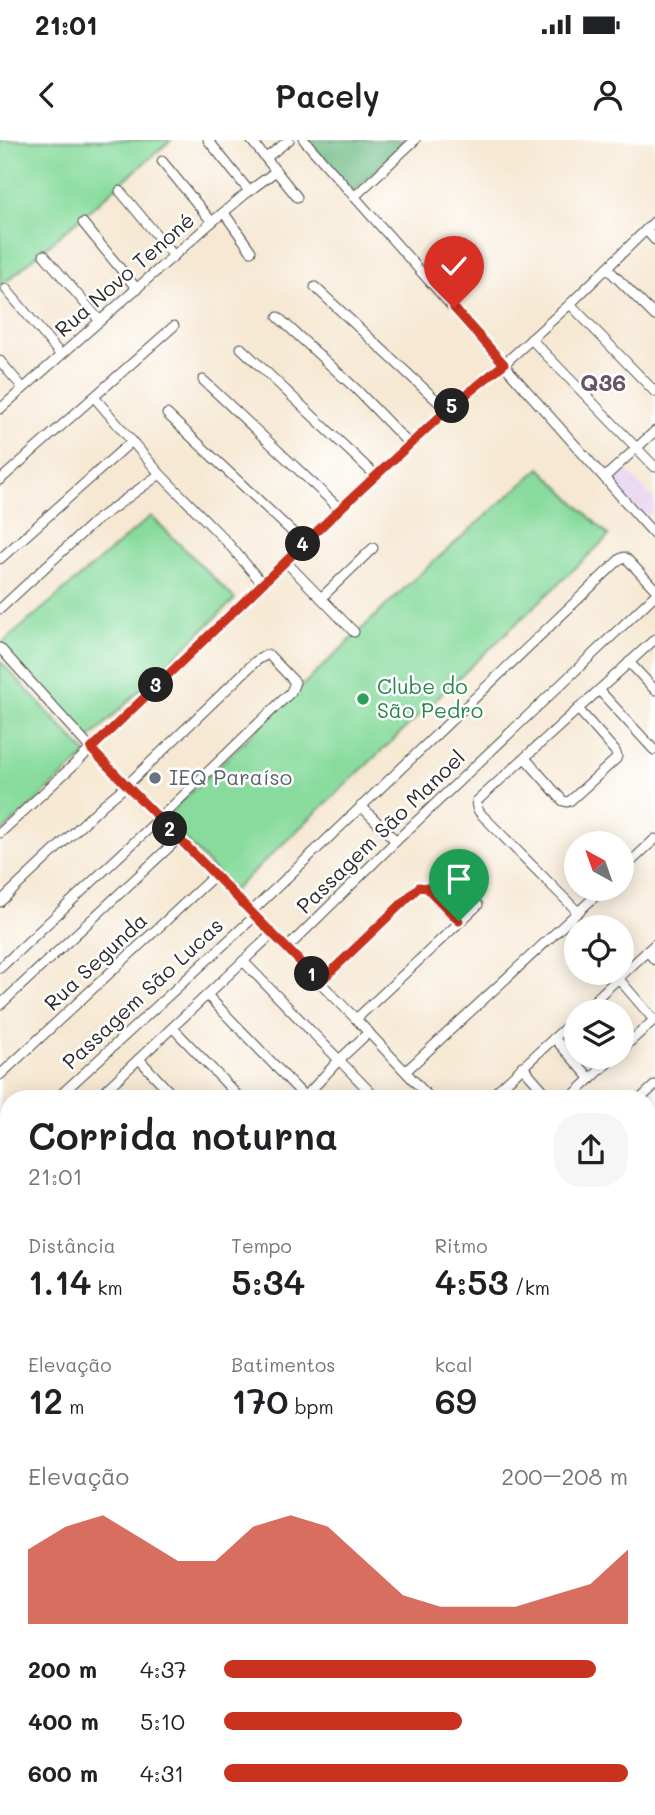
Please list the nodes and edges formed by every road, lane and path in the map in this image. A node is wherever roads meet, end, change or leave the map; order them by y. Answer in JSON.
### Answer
{"nodes":[{"id":1,"x":208,"y":140,"type":"edge"},
{"id":2,"x":251,"y":140,"type":"edge"},
{"id":3,"x":289,"y":140,"type":"edge"},
{"id":4,"x":304,"y":140,"type":"edge"},
{"id":5,"x":415,"y":140,"type":"edge"},
{"id":6,"x":266,"y":158,"type":"junction"},
{"id":7,"x":162,"y":161,"type":"dead end"},
{"id":8,"x":276,"y":170,"type":"junction"},
{"id":9,"x":120,"y":191,"type":"dead end"},
{"id":10,"x":249,"y":191,"type":"junction"},
{"id":11,"x":297,"y":197,"type":"dead end"},
{"id":12,"x":354,"y":197,"type":"junction"},
{"id":13,"x":224,"y":213,"type":"junction"},
{"id":14,"x":655,"y":221,"type":"edge"},
{"id":15,"x":212,"y":222,"type":"junction"},
{"id":16,"x":83,"y":223,"type":"dead end"},
{"id":17,"x":646,"y":230,"type":"junction"},
{"id":18,"x":655,"y":240,"type":"edge"},
{"id":19,"x":251,"y":251,"type":"dead end"},
{"id":20,"x":44,"y":256,"type":"dead end"},
{"id":21,"x":174,"y":256,"type":"junction"},
{"id":22,"x":607,"y":268,"type":"junction"},
{"id":23,"x":315,"y":287,"type":"dead end"},
{"id":24,"x":6,"y":289,"type":"dead end"},
{"id":25,"x":137,"y":289,"type":"junction"},
{"id":26,"x":570,"y":303,"type":"junction"},
{"id":27,"x":655,"y":316,"type":"edge"},
{"id":28,"x":278,"y":317,"type":"dead end"},
{"id":29,"x":100,"y":321,"type":"junction"},
{"id":30,"x":174,"y":326,"type":"dead end"},
{"id":31,"x":531,"y":339,"type":"junction"},
{"id":32,"x":240,"y":348,"type":"dead end"},
{"id":33,"x":60,"y":354,"type":"junction"},
{"id":34,"x":0,"y":361,"type":"edge"},
{"id":35,"x":504,"y":364,"type":"junction"},
{"id":36,"x":203,"y":380,"type":"dead end"},
{"id":37,"x":23,"y":388,"type":"junction"},
{"id":38,"x":655,"y":392,"type":"edge"},
{"id":39,"x":94,"y":397,"type":"junction"},
{"id":40,"x":0,"y":409,"type":"edge"},
{"id":41,"x":447,"y":410,"type":"junction"},
{"id":42,"x":167,"y":414,"type":"dead end"},
{"id":43,"x":655,"y":430,"type":"edge"},
{"id":44,"x":132,"y":441,"type":"junction"},
{"id":45,"x":410,"y":445,"type":"junction"},
{"id":46,"x":637,"y":448,"type":"junction"},
{"id":47,"x":655,"y":467,"type":"edge"},
{"id":48,"x":160,"y":474,"type":"junction"},
{"id":49,"x":376,"y":476,"type":"junction"},
{"id":50,"x":605,"y":477,"type":"junction"},
{"id":51,"x":0,"y":480,"type":"edge"},
{"id":52,"x":340,"y":509,"type":"junction"},
{"id":53,"x":655,"y":535,"type":"edge"},
{"id":54,"x":304,"y":543,"type":"junction"},
{"id":55,"x":373,"y":548,"type":"dead end"},
{"id":56,"x":0,"y":559,"type":"edge"},
{"id":57,"x":285,"y":561,"type":"junction"},
{"id":58,"x":262,"y":583,"type":"junction"},
{"id":59,"x":655,"y":589,"type":"edge"},
{"id":60,"x":655,"y":595,"type":"edge"},
{"id":61,"x":321,"y":598,"type":"junction"},
{"id":62,"x":0,"y":609,"type":"edge"},
{"id":63,"x":354,"y":632,"type":"dead end"},
{"id":64,"x":655,"y":639,"type":"edge"},
{"id":65,"x":0,"y":648,"type":"edge"},
{"id":66,"x":629,"y":662,"type":"junction"},
{"id":67,"x":599,"y":690,"type":"junction"},
{"id":68,"x":655,"y":690,"type":"edge"},
{"id":69,"x":578,"y":709,"type":"junction"},
{"id":70,"x":91,"y":749,"type":"junction"},
{"id":71,"x":654,"y":750,"type":"edge"},
{"id":72,"x":525,"y":758,"type":"junction"},
{"id":73,"x":126,"y":786,"type":"junction"},
{"id":74,"x":361,"y":806,"type":"junction"},
{"id":75,"x":160,"y":818,"type":"junction"},
{"id":76,"x":0,"y":833,"type":"edge"},
{"id":77,"x":179,"y":838,"type":"junction"},
{"id":78,"x":655,"y":839,"type":"edge"},
{"id":79,"x":396,"y":841,"type":"junction"},
{"id":80,"x":634,"y":859,"type":"edge"},
{"id":81,"x":215,"y":875,"type":"junction"},
{"id":82,"x":590,"y":901,"type":"edge"},
{"id":83,"x":0,"y":902,"type":"edge"},
{"id":84,"x":478,"y":905,"type":"dead end"},
{"id":85,"x":578,"y":912,"type":"junction"},
{"id":86,"x":253,"y":914,"type":"junction"},
{"id":87,"x":459,"y":921,"type":"junction"},
{"id":88,"x":272,"y":934,"type":"junction"},
{"id":89,"x":655,"y":944,"type":"edge"},
{"id":90,"x":286,"y":949,"type":"junction"},
{"id":91,"x":647,"y":951,"type":"junction"},
{"id":92,"x":655,"y":960,"type":"edge"},
{"id":93,"x":243,"y":961,"type":"junction"},
{"id":94,"x":634,"y":963,"type":"edge"},
{"id":95,"x":0,"y":968,"type":"edge"},
{"id":96,"x":320,"y":982,"type":"junction"},
{"id":97,"x":611,"y":985,"type":"edge"},
{"id":98,"x":624,"y":985,"type":"edge"},
{"id":99,"x":207,"y":995,"type":"junction"},
{"id":100,"x":597,"y":999,"type":"edge"},
{"id":101,"x":0,"y":1005,"type":"edge"},
{"id":102,"x":356,"y":1019,"type":"junction"},
{"id":103,"x":654,"y":1019,"type":"edge"},
{"id":104,"x":173,"y":1028,"type":"junction"},
{"id":105,"x":564,"y":1029,"type":"edge"},
{"id":106,"x":369,"y":1032,"type":"junction"},
{"id":107,"x":554,"y":1038,"type":"junction"},
{"id":108,"x":634,"y":1038,"type":"edge"},
{"id":109,"x":139,"y":1059,"type":"junction"},
{"id":110,"x":339,"y":1060,"type":"junction"},
{"id":111,"x":522,"y":1066,"type":"junction"},
{"id":112,"x":601,"y":1069,"type":"edge"},
{"id":113,"x":406,"y":1072,"type":"junction"},
{"id":114,"x":0,"y":1074,"type":"edge"},
{"id":115,"x":591,"y":1079,"type":"junction"},
{"id":116,"x":66,"y":1090,"type":"edge"},
{"id":117,"x":111,"y":1090,"type":"edge"},
{"id":118,"x":168,"y":1090,"type":"edge"},
{"id":119,"x":232,"y":1090,"type":"edge"},
{"id":120,"x":297,"y":1090,"type":"edge"},
{"id":121,"x":312,"y":1090,"type":"edge"},
{"id":122,"x":368,"y":1090,"type":"edge"},
{"id":123,"x":423,"y":1090,"type":"edge"},
{"id":124,"x":499,"y":1090,"type":"edge"},
{"id":125,"x":543,"y":1090,"type":"edge"},
{"id":126,"x":579,"y":1090,"type":"edge"}],
"edges":[{"from":1,"to":10,"type":"street"},
{"from":2,"to":6,"type":"street"},
{"from":3,"to":6,"type":"street"},
{"from":4,"to":12,"type":"street"},
{"from":5,"to":12,"type":"street"},
{"from":6,"to":8,"type":"street"},
{"from":7,"to":15,"type":"street"},
{"from":8,"to":10,"type":"street","name":"Rua Novo Tenoné"},
{"from":8,"to":11,"type":"street"},
{"from":9,"to":21,"type":"street"},
{"from":10,"to":13,"type":"street","name":"Rua Novo Tenoné"},
{"from":12,"to":35,"type":"street"},
{"from":13,"to":15,"type":"street","name":"Rua Novo Tenoné"},
{"from":13,"to":19,"type":"street"},
{"from":14,"to":17,"type":"street"},
{"from":15,"to":21,"type":"street","name":"Rua Novo Tenoné"},
{"from":16,"to":25,"type":"street"},
{"from":17,"to":18,"type":"street"},
{"from":17,"to":22,"type":"street"},
{"from":20,"to":29,"type":"street"},
{"from":21,"to":25,"type":"street","name":"Rua Novo Tenoné"},
{"from":22,"to":26,"type":"street"},
{"from":22,"to":27,"type":"street"},
{"from":23,"to":41,"type":"street"},
{"from":24,"to":33,"type":"street"},
{"from":25,"to":29,"type":"street","name":"Rua Novo Tenoné"},
{"from":26,"to":31,"type":"street"},
{"from":26,"to":38,"type":"street"},
{"from":28,"to":45,"type":"street"},
{"from":29,"to":33,"type":"street","name":"Rua Novo Tenoné"},
{"from":30,"to":39,"type":"street"},
{"from":31,"to":35,"type":"street"},
{"from":31,"to":46,"type":"street"},
{"from":32,"to":49,"type":"street"},
{"from":33,"to":37,"type":"street","name":"Rua Novo Tenoné"},
{"from":34,"to":37,"type":"street"},
{"from":35,"to":41,"type":"street"},
{"from":35,"to":50,"type":"street"},
{"from":36,"to":52,"type":"street"},
{"from":37,"to":40,"type":"street","name":"Rua Novo Tenoné"},
{"from":39,"to":44,"type":"street"},
{"from":39,"to":51,"type":"street"},
{"from":41,"to":45,"type":"street"},
{"from":42,"to":54,"type":"street"},
{"from":43,"to":46,"type":"street"},
{"from":44,"to":48,"type":"street"},
{"from":44,"to":56,"type":"street"},
{"from":45,"to":49,"type":"street"},
{"from":46,"to":47,"type":"street"},
{"from":46,"to":50,"type":"street"},
{"from":48,"to":58,"type":"street"},
{"from":48,"to":62,"type":"street"},
{"from":49,"to":52,"type":"street"},
{"from":50,"to":53,"type":"street"},
{"from":52,"to":54,"type":"street"},
{"from":54,"to":57,"type":"street"},
{"from":55,"to":61,"type":"street"},
{"from":57,"to":58,"type":"street"},
{"from":57,"to":61,"type":"street"},
{"from":58,"to":70,"type":"street"},
{"from":59,"to":74,"type":"street","name":"Passagem São Lucas"},
{"from":60,"to":79,"type":"street","name":"Passagem São Manoel"},
{"from":61,"to":63,"type":"street"},
{"from":64,"to":66,"type":"street"},
{"from":65,"to":70,"type":"street"},
{"from":66,"to":67,"type":"street"},
{"from":66,"to":68,"type":"street"},
{"from":67,"to":69,"type":"street"},
{"from":67,"to":71,"type":"street"},
{"from":69,"to":72,"type":"street"},
{"from":69,"to":72,"type":"street"},
{"from":70,"to":73,"type":"street"},
{"from":70,"to":76,"type":"street"},
{"from":72,"to":85,"type":"street"},
{"from":73,"to":75,"type":"street"},
{"from":73,"to":75,"type":"street"},
{"from":73,"to":83,"type":"street"},
{"from":74,"to":79,"type":"street"},
{"from":74,"to":86,"type":"street","name":"Passagem São Lucas"},
{"from":75,"to":77,"type":"street"},
{"from":75,"to":95,"type":"street"},
{"from":77,"to":81,"type":"street"},
{"from":77,"to":101,"type":"street"},
{"from":78,"to":80,"type":"street"},
{"from":79,"to":90,"type":"street","name":"Passagem São Manoel"},
{"from":81,"to":86,"type":"street"},
{"from":81,"to":114,"type":"street","name":"Rua Segunda"},
{"from":82,"to":85,"type":"street"},
{"from":84,"to":87,"type":"street"},
{"from":85,"to":113,"type":"street"},
{"from":86,"to":88,"type":"street"},
{"from":86,"to":116,"type":"street","name":"Passagem São Lucas"},
{"from":87,"to":96,"type":"street"},
{"from":87,"to":102,"type":"street"},
{"from":88,"to":90,"type":"street"},
{"from":88,"to":93,"type":"street"},
{"from":89,"to":91,"type":"street"},
{"from":90,"to":96,"type":"street"},
{"from":91,"to":92,"type":"street"},
{"from":91,"to":94,"type":"street"},
{"from":93,"to":99,"type":"street"},
{"from":93,"to":110,"type":"street"},
{"from":96,"to":102,"type":"street"},
{"from":97,"to":100,"type":"street"},
{"from":98,"to":103,"type":"street"},
{"from":99,"to":104,"type":"street"},
{"from":99,"to":120,"type":"street"},
{"from":102,"to":106,"type":"street"},
{"from":103,"to":108,"type":"street"},
{"from":104,"to":109,"type":"street"},
{"from":104,"to":119,"type":"street"},
{"from":105,"to":107,"type":"street"},
{"from":106,"to":110,"type":"street"},
{"from":106,"to":113,"type":"street"},
{"from":107,"to":111,"type":"street"},
{"from":107,"to":115,"type":"street"},
{"from":109,"to":117,"type":"street"},
{"from":109,"to":118,"type":"street"},
{"from":110,"to":121,"type":"street"},
{"from":110,"to":122,"type":"street"},
{"from":111,"to":124,"type":"street"},
{"from":111,"to":125,"type":"street"},
{"from":112,"to":115,"type":"street"},
{"from":113,"to":123,"type":"street"},
{"from":115,"to":126,"type":"street"}]}
